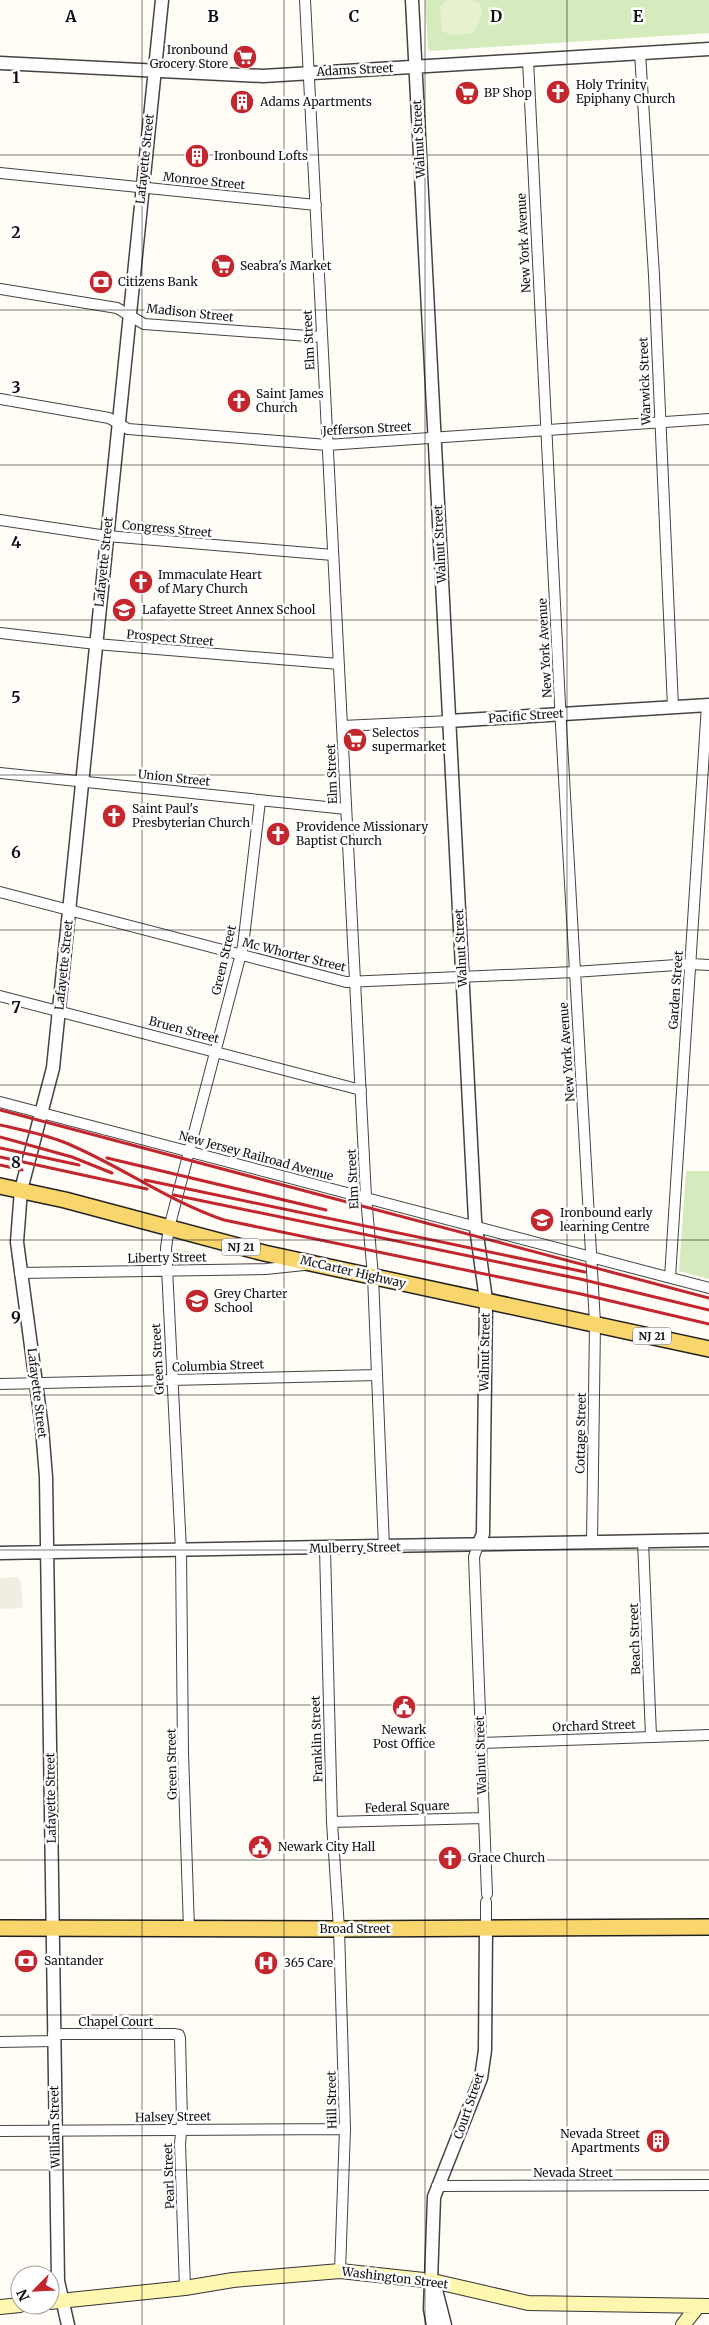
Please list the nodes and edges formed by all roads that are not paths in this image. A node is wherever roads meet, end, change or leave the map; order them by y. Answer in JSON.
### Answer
{"nodes":[{"id":1,"x":162,"y":0,"type":"edge"},
{"id":2,"x":305,"y":0,"type":"edge"},
{"id":3,"x":412,"y":0,"type":"edge"},
{"id":4,"x":709,"y":49,"type":"edge"},
{"id":5,"x":640,"y":53,"type":"junction"},
{"id":6,"x":528,"y":60,"type":"junction"},
{"id":7,"x":0,"y":63,"type":"edge"},
{"id":8,"x":416,"y":66,"type":"junction"},
{"id":9,"x":154,"y":71,"type":"junction"},
{"id":10,"x":309,"y":73,"type":"junction"},
{"id":11,"x":0,"y":173,"type":"edge"},
{"id":12,"x":142,"y":188,"type":"junction"},
{"id":13,"x":316,"y":205,"type":"junction"},
{"id":14,"x":0,"y":289,"type":"edge"},
{"id":15,"x":130,"y":315,"type":"junction"},
{"id":16,"x":322,"y":337,"type":"junction"},
{"id":17,"x":0,"y":399,"type":"edge"},
{"id":18,"x":709,"y":419,"type":"edge"},
{"id":19,"x":118,"y":422,"type":"junction"},
{"id":20,"x":660,"y":422,"type":"junction"},
{"id":21,"x":546,"y":429,"type":"junction"},
{"id":22,"x":434,"y":437,"type":"junction"},
{"id":23,"x":327,"y":445,"type":"junction"},
{"id":24,"x":0,"y":520,"type":"edge"},
{"id":25,"x":107,"y":536,"type":"junction"},
{"id":26,"x":333,"y":555,"type":"junction"},
{"id":27,"x":0,"y":634,"type":"edge"},
{"id":28,"x":96,"y":644,"type":"junction"},
{"id":29,"x":339,"y":664,"type":"junction"},
{"id":30,"x":708,"y":705,"type":"edge"},
{"id":31,"x":673,"y":707,"type":"junction"},
{"id":32,"x":560,"y":714,"type":"junction"},
{"id":33,"x":449,"y":721,"type":"junction"},
{"id":34,"x":342,"y":726,"type":"junction"},
{"id":35,"x":0,"y":772,"type":"edge"},
{"id":36,"x":82,"y":781,"type":"junction"},
{"id":37,"x":260,"y":800,"type":"junction"},
{"id":38,"x":346,"y":809,"type":"junction"},
{"id":39,"x":0,"y":892,"type":"edge"},
{"id":40,"x":70,"y":911,"type":"junction"},
{"id":41,"x":240,"y":954,"type":"junction"},
{"id":42,"x":691,"y":964,"type":"junction"},
{"id":43,"x":709,"y":965,"type":"edge"},
{"id":44,"x":574,"y":972,"type":"junction"},
{"id":45,"x":463,"y":977,"type":"junction"},
{"id":46,"x":355,"y":982,"type":"junction"},
{"id":47,"x":0,"y":996,"type":"edge"},
{"id":48,"x":59,"y":1011,"type":"junction"},
{"id":49,"x":215,"y":1052,"type":"junction"},
{"id":50,"x":361,"y":1090,"type":"junction"},
{"id":51,"x":0,"y":1102,"type":"edge"},
{"id":52,"x":41,"y":1113,"type":"junction"},
{"id":53,"x":190,"y":1152,"type":"junction"},
{"id":54,"x":0,"y":1186,"type":"edge"},
{"id":55,"x":21,"y":1190,"type":"junction"},
{"id":56,"x":366,"y":1197,"type":"junction"},
{"id":57,"x":476,"y":1226,"type":"junction"},
{"id":58,"x":169,"y":1228,"type":"junction"},
{"id":59,"x":592,"y":1257,"type":"junction"},
{"id":60,"x":314,"y":1263,"type":"junction"},
{"id":61,"x":166,"y":1270,"type":"junction"},
{"id":62,"x":20,"y":1273,"type":"junction"},
{"id":63,"x":373,"y":1276,"type":"junction"},
{"id":64,"x":670,"y":1277,"type":"junction"},
{"id":65,"x":709,"y":1288,"type":"edge"},
{"id":66,"x":486,"y":1300,"type":"junction"},
{"id":67,"x":595,"y":1323,"type":"junction"},
{"id":68,"x":709,"y":1349,"type":"edge"},
{"id":69,"x":377,"y":1375,"type":"junction"},
{"id":70,"x":171,"y":1381,"type":"junction"},
{"id":71,"x":36,"y":1383,"type":"junction"},
{"id":72,"x":0,"y":1384,"type":"edge"},
{"id":73,"x":709,"y":1540,"type":"edge"},
{"id":74,"x":643,"y":1542,"type":"junction"},
{"id":75,"x":592,"y":1543,"type":"junction"},
{"id":76,"x":478,"y":1545,"type":"junction"},
{"id":77,"x":384,"y":1547,"type":"junction"},
{"id":78,"x":325,"y":1549,"type":"junction"},
{"id":79,"x":47,"y":1550,"type":"junction"},
{"id":80,"x":181,"y":1550,"type":"junction"},
{"id":81,"x":0,"y":1553,"type":"edge"},
{"id":82,"x":709,"y":1735,"type":"edge"},
{"id":83,"x":651,"y":1736,"type":"junction"},
{"id":84,"x":481,"y":1743,"type":"junction"},
{"id":85,"x":483,"y":1818,"type":"junction"},
{"id":86,"x":332,"y":1822,"type":"junction"},
{"id":87,"x":486,"y":1927,"type":"junction"},
{"id":88,"x":709,"y":1927,"type":"edge"},
{"id":89,"x":0,"y":1928,"type":"edge"},
{"id":90,"x":52,"y":1928,"type":"junction"},
{"id":91,"x":189,"y":1928,"type":"junction"},
{"id":92,"x":339,"y":1929,"type":"junction"},
{"id":93,"x":179,"y":2035,"type":"joint"},
{"id":94,"x":53,"y":2038,"type":"junction"},
{"id":95,"x":0,"y":2042,"type":"edge"},
{"id":96,"x":345,"y":2129,"type":"junction"},
{"id":97,"x":181,"y":2130,"type":"junction"},
{"id":98,"x":0,"y":2131,"type":"edge"},
{"id":99,"x":55,"y":2131,"type":"junction"},
{"id":100,"x":709,"y":2185,"type":"edge"},
{"id":101,"x":438,"y":2186,"type":"junction"},
{"id":102,"x":58,"y":2265,"type":"edge"},
{"id":103,"x":340,"y":2271,"type":"junction"},
{"id":104,"x":433,"y":2281,"type":"junction"},
{"id":105,"x":185,"y":2288,"type":"junction"},
{"id":106,"x":60,"y":2301,"type":"edge"},
{"id":107,"x":704,"y":2306,"type":"edge"},
{"id":108,"x":60,"y":2309,"type":"edge"},
{"id":109,"x":68,"y":2325,"type":"edge"},
{"id":110,"x":433,"y":2325,"type":"edge"},
{"id":111,"x":445,"y":2325,"type":"edge"},
{"id":112,"x":683,"y":2325,"type":"edge"}],
"edges":[{"from":1,"to":9,"type":"street","name":"Lafayette Street"},
{"from":2,"to":10,"type":"street","name":"Elm Street"},
{"from":3,"to":8,"type":"street","name":"Walnut Street"},
{"from":4,"to":5,"type":"street","name":"Adams Street"},
{"from":5,"to":6,"type":"street","name":"Adams Street"},
{"from":5,"to":20,"type":"street","name":"Warwick Street"},
{"from":6,"to":8,"type":"street","name":"Adams Street"},
{"from":6,"to":21,"type":"street","name":"New York Avenue"},
{"from":7,"to":9,"type":"street","name":"Adams Street"},
{"from":8,"to":10,"type":"street","name":"Adams Street"},
{"from":8,"to":22,"type":"street","name":"Walnut Street"},
{"from":9,"to":10,"type":"street","name":"Adams Street"},
{"from":9,"to":12,"type":"street","name":"Lafayette Street"},
{"from":10,"to":13,"type":"street","name":"Elm Street"},
{"from":11,"to":12,"type":"street","name":"Monroe Street"},
{"from":12,"to":13,"type":"street","name":"Monroe Street"},
{"from":12,"to":15,"type":"street","name":"Lafayette Street"},
{"from":13,"to":16,"type":"street","name":"Elm Street"},
{"from":14,"to":15,"type":"street","name":"Madison Street"},
{"from":15,"to":16,"type":"street","name":"Madison Street"},
{"from":15,"to":19,"type":"street","name":"Lafayette Street"},
{"from":16,"to":23,"type":"street","name":"Elm Street"},
{"from":17,"to":19,"type":"street","name":"Jefferson Street"},
{"from":18,"to":20,"type":"street","name":"Jefferson Street"},
{"from":19,"to":23,"type":"street","name":"Jefferson Street"},
{"from":19,"to":25,"type":"street","name":"Lafayette Street"},
{"from":20,"to":21,"type":"street","name":"Jefferson Street"},
{"from":20,"to":31,"type":"street","name":"Warwick Street"},
{"from":21,"to":22,"type":"street","name":"Jefferson Street"},
{"from":21,"to":32,"type":"street","name":"New York Avenue"},
{"from":22,"to":23,"type":"street","name":"Jefferson Street"},
{"from":22,"to":33,"type":"street","name":"Walnut Street"},
{"from":23,"to":26,"type":"street","name":"Elm Street"},
{"from":24,"to":25,"type":"street","name":"Congress Street"},
{"from":25,"to":26,"type":"street","name":"Congress Street"},
{"from":25,"to":28,"type":"street","name":"Lafayette Street"},
{"from":26,"to":29,"type":"street","name":"Elm Street"},
{"from":27,"to":28,"type":"street","name":"Prospect Street"},
{"from":28,"to":29,"type":"street","name":"Prospect Street"},
{"from":28,"to":36,"type":"street","name":"Lafayette Street"},
{"from":29,"to":34,"type":"street","name":"Elm Street"},
{"from":30,"to":31,"type":"street","name":"Pacific Street"},
{"from":30,"to":42,"type":"street","name":"Garden Street"},
{"from":31,"to":32,"type":"street","name":"Pacific Street"},
{"from":32,"to":33,"type":"street","name":"Pacific Street"},
{"from":32,"to":44,"type":"street","name":"New York Avenue"},
{"from":33,"to":34,"type":"street","name":"Pacific Street"},
{"from":33,"to":45,"type":"street","name":"Walnut Street"},
{"from":34,"to":38,"type":"street","name":"Elm Street"},
{"from":35,"to":36,"type":"street","name":"Union Street"},
{"from":36,"to":37,"type":"street","name":"Union Street"},
{"from":36,"to":40,"type":"street","name":"Lafayette Street"},
{"from":37,"to":38,"type":"street","name":"Union Street"},
{"from":37,"to":41,"type":"street","name":"Green Street"},
{"from":38,"to":46,"type":"street","name":"Elm Street"},
{"from":39,"to":40,"type":"street","name":"Mc Whorter Street"},
{"from":40,"to":41,"type":"street","name":"Mc Whorter Street"},
{"from":40,"to":48,"type":"street","name":"Lafayette Street"},
{"from":41,"to":46,"type":"street","name":"Mc Whorter Street"},
{"from":41,"to":49,"type":"street","name":"Green Street"},
{"from":42,"to":43,"type":"street","name":"Mc Whorter Street"},
{"from":42,"to":44,"type":"street","name":"Mc Whorter Street"},
{"from":42,"to":64,"type":"street","name":"Garden Street"},
{"from":44,"to":45,"type":"street","name":"Mc Whorter Street"},
{"from":44,"to":59,"type":"street","name":"New York Avenue"},
{"from":45,"to":46,"type":"street","name":"Mc Whorter Street"},
{"from":45,"to":57,"type":"street","name":"Walnut Street"},
{"from":46,"to":50,"type":"street","name":"Elm Street"},
{"from":47,"to":48,"type":"street","name":"Bruen Street"},
{"from":48,"to":49,"type":"street","name":"Bruen Street"},
{"from":48,"to":52,"type":"street","name":"Lafayette Street"},
{"from":49,"to":50,"type":"street","name":"Bruen Street"},
{"from":49,"to":53,"type":"street","name":"Green Street"},
{"from":50,"to":56,"type":"street","name":"Elm Street"},
{"from":51,"to":52,"type":"street","name":"New Jersey Railroad Avenue"},
{"from":52,"to":53,"type":"street","name":"New Jersey Railroad Avenue"},
{"from":52,"to":55,"type":"street","name":"Lafayette Street"},
{"from":53,"to":56,"type":"street","name":"New Jersey Railroad Avenue"},
{"from":53,"to":58,"type":"street","name":"Green Street"},
{"from":54,"to":55,"type":"main road","name":"McCarter Highway","number":"NJ 21"},
{"from":55,"to":58,"type":"main road","name":"McCarter Highway","number":"NJ 21"},
{"from":55,"to":62,"type":"street","name":"Lafayette Street"},
{"from":56,"to":57,"type":"street","name":"New Jersey Railroad Avenue"},
{"from":56,"to":63,"type":"street","name":"Elm Street"},
{"from":57,"to":59,"type":"street","name":"New Jersey Railroad Avenue"},
{"from":57,"to":66,"type":"street","name":"Walnut Street"},
{"from":58,"to":60,"type":"main road","name":"McCarter Highway","number":"NJ 21"},
{"from":58,"to":61,"type":"street","name":"Green Street"},
{"from":59,"to":64,"type":"street","name":"New Jersey Railroad Avenue"},
{"from":59,"to":67,"type":"street","name":"New York Avenue"},
{"from":60,"to":61,"type":"street","name":"Liberty Street"},
{"from":60,"to":63,"type":"main road","name":"McCarter Highway","number":"NJ 21"},
{"from":61,"to":62,"type":"street","name":"Liberty Street"},
{"from":61,"to":70,"type":"street","name":"Green Street"},
{"from":62,"to":71,"type":"street","name":"Lafayette Street"},
{"from":63,"to":66,"type":"main road","name":"McCarter Highway","number":"NJ 21"},
{"from":63,"to":69,"type":"street","name":"Elm Street"},
{"from":64,"to":65,"type":"street","name":"New Jersey Railroad Avenue"},
{"from":66,"to":67,"type":"main road","name":"McCarter Highway","number":"NJ 21"},
{"from":66,"to":76,"type":"street","name":"Walnut Street"},
{"from":67,"to":68,"type":"main road","name":"McCarter Highway","number":"NJ 21"},
{"from":67,"to":75,"type":"street","name":"Cottage Street"},
{"from":69,"to":70,"type":"street","name":"Columbia Street"},
{"from":69,"to":77,"type":"street","name":"Elm Street"},
{"from":70,"to":71,"type":"street","name":"Columbia Street"},
{"from":70,"to":80,"type":"street","name":"Green Street"},
{"from":71,"to":72,"type":"street","name":"Columbia Street"},
{"from":71,"to":79,"type":"street","name":"Lafayette Street"},
{"from":73,"to":74,"type":"street","name":"Mulberry Street"},
{"from":74,"to":75,"type":"street","name":"Mulberry Street"},
{"from":74,"to":83,"type":"street","name":"Beach Street"},
{"from":75,"to":76,"type":"street","name":"Mulberry Street"},
{"from":76,"to":77,"type":"street","name":"Mulberry Street"},
{"from":76,"to":84,"type":"street","name":"Walnut Street"},
{"from":77,"to":78,"type":"street","name":"Mulberry Street"},
{"from":78,"to":80,"type":"street","name":"Mulberry Street"},
{"from":78,"to":86,"type":"street","name":"Franklin Street"},
{"from":79,"to":80,"type":"street","name":"Mulberry Street"},
{"from":79,"to":81,"type":"street","name":"Mulberry Street"},
{"from":79,"to":90,"type":"street","name":"Lafayette Street"},
{"from":80,"to":91,"type":"street","name":"Green Street"},
{"from":82,"to":83,"type":"street","name":"Orchard Street"},
{"from":83,"to":84,"type":"street","name":"Orchard Street"},
{"from":84,"to":85,"type":"street","name":"Walnut Street"},
{"from":85,"to":86,"type":"street","name":"Federal Square"},
{"from":85,"to":87,"type":"street","name":"Walnut Street"},
{"from":86,"to":92,"type":"street","name":"Franklin Street"},
{"from":87,"to":88,"type":"main road","name":"Broad Street"},
{"from":87,"to":92,"type":"main road","name":"Broad Street"},
{"from":87,"to":101,"type":"street","name":"Court Street"},
{"from":89,"to":90,"type":"main road","name":"Broad Street"},
{"from":90,"to":91,"type":"main road","name":"Broad Street"},
{"from":90,"to":94,"type":"street","name":"William Street"},
{"from":91,"to":92,"type":"main road","name":"Broad Street"},
{"from":92,"to":96,"type":"street","name":"Hill Street"},
{"from":93,"to":94,"type":"street","name":"Chapel Court"},
{"from":93,"to":97,"type":"street","name":"Pearl Street"},
{"from":94,"to":95,"type":"street","name":"Chapel Court"},
{"from":94,"to":99,"type":"street","name":"William Street"},
{"from":96,"to":97,"type":"street","name":"Halsey Street"},
{"from":96,"to":103,"type":"street","name":"Hill Street"},
{"from":97,"to":99,"type":"street","name":"Halsey Street"},
{"from":97,"to":105,"type":"street","name":"Pearl Street"},
{"from":98,"to":99,"type":"street","name":"Halsey Street"},
{"from":99,"to":102,"type":"street","name":"William Street"},
{"from":100,"to":101,"type":"street","name":"Nevada Street"},
{"from":101,"to":104,"type":"street","name":"Court Street"},
{"from":103,"to":104,"type":"main road","name":"Washington Street"},
{"from":103,"to":105,"type":"main road","name":"Washington Street"},
{"from":104,"to":107,"type":"main road","name":"Washington Street"},
{"from":104,"to":110,"type":"street","name":"Court Street"},
{"from":104,"to":111,"type":"street","name":"Court Street"},
{"from":105,"to":106,"type":"main road","name":"Washington Street"},
{"from":107,"to":112,"type":"main road"},
{"from":108,"to":109,"type":"street","name":"William Street"}]}
